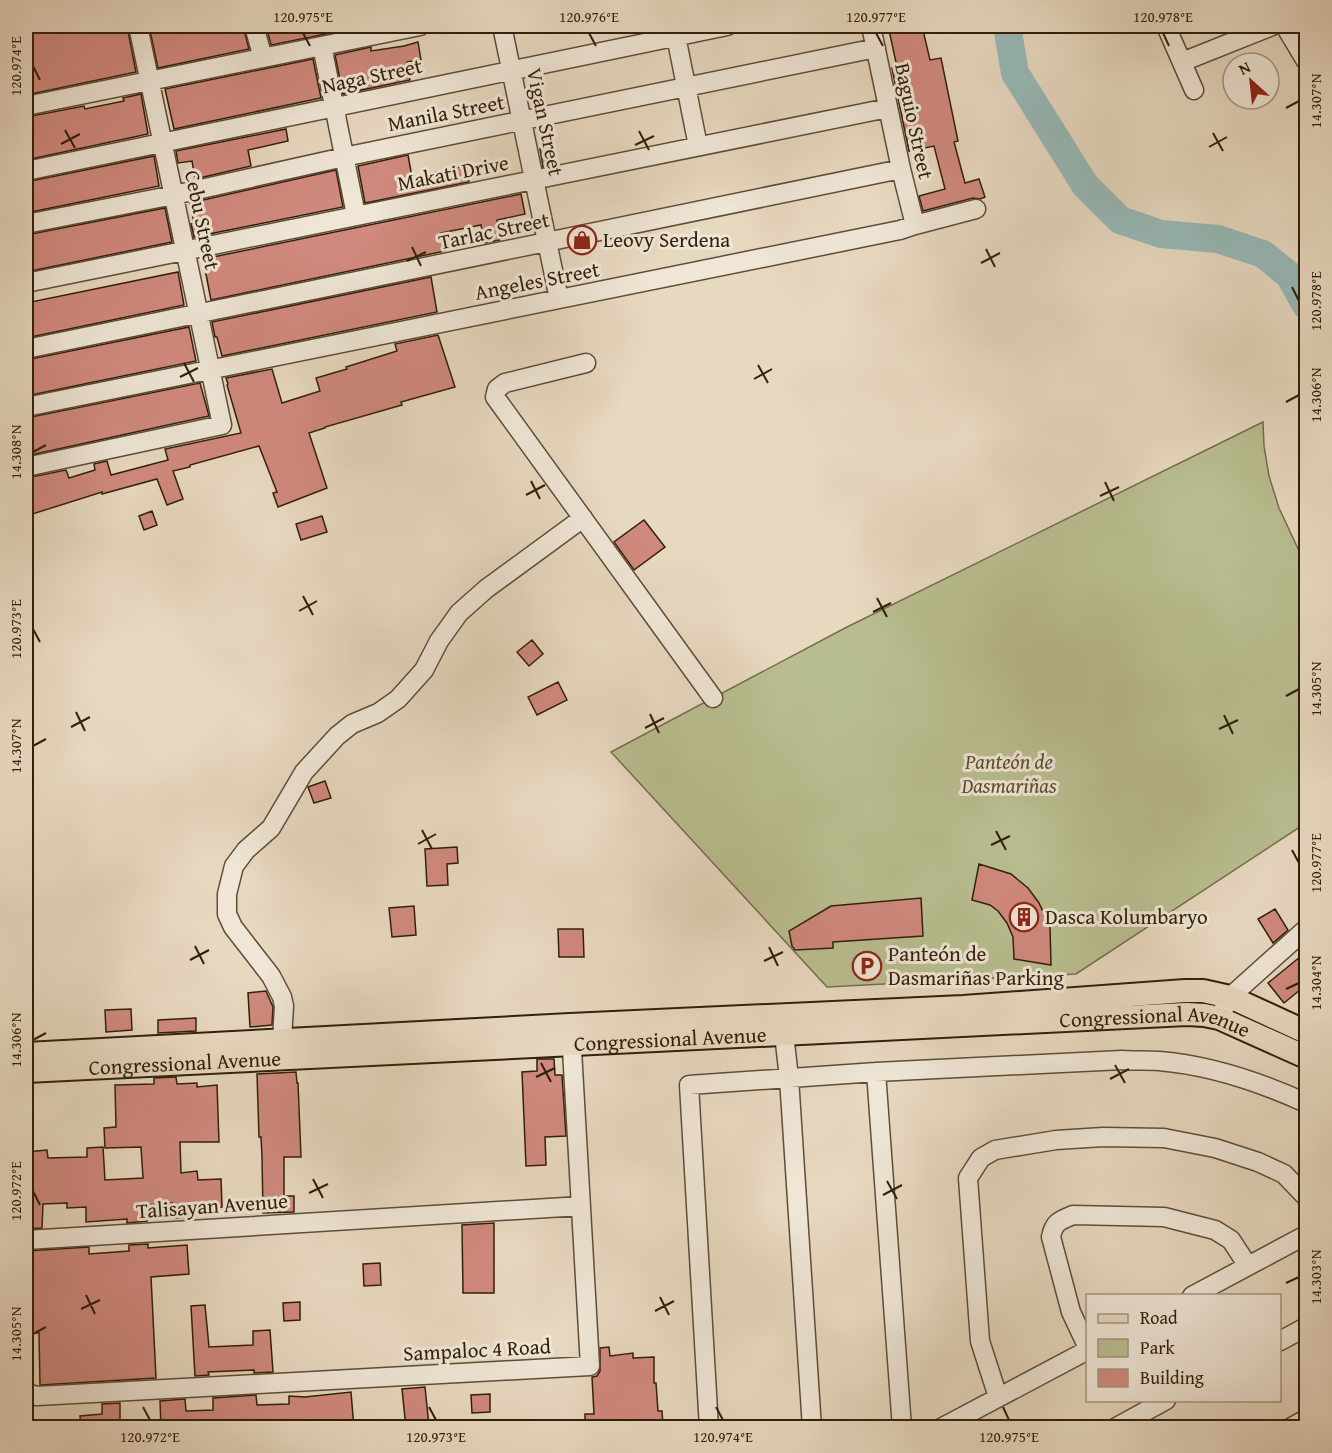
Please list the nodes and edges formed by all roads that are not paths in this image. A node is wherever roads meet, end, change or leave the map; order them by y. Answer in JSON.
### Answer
{"nodes":[{"id":1,"x":138,"y":26,"type":"edge"},
{"id":2,"x":254,"y":26,"type":"edge"},
{"id":3,"x":420,"y":26,"type":"edge"},
{"id":4,"x":502,"y":26,"type":"edge"},
{"id":5,"x":727,"y":26,"type":"edge"},
{"id":6,"x":872,"y":26,"type":"edge"},
{"id":7,"x":1166,"y":26,"type":"edge"},
{"id":8,"x":1272,"y":26,"type":"edge"},
{"id":9,"x":1285,"y":26,"type":"edge"},
{"id":10,"x":675,"y":31,"type":"edge"},
{"id":11,"x":322,"y":45,"type":"junction"},
{"id":12,"x":876,"y":48,"type":"junction"},
{"id":13,"x":263,"y":58,"type":"junction"},
{"id":14,"x":1306,"y":60,"type":"edge"},
{"id":15,"x":1182,"y":62,"type":"junction"},
{"id":16,"x":511,"y":71,"type":"junction"},
{"id":17,"x":150,"y":81,"type":"junction"},
{"id":18,"x":686,"y":87,"type":"junction"},
{"id":19,"x":1194,"y":90,"type":"dead end"},
{"id":20,"x":26,"y":106,"type":"edge"},
{"id":21,"x":334,"y":107,"type":"junction"},
{"id":22,"x":888,"y":108,"type":"junction"},
{"id":23,"x":522,"y":121,"type":"junction"},
{"id":24,"x":163,"y":142,"type":"junction"},
{"id":25,"x":698,"y":146,"type":"junction"},
{"id":26,"x":344,"y":157,"type":"junction"},
{"id":27,"x":901,"y":170,"type":"junction"},
{"id":28,"x":26,"y":171,"type":"edge"},
{"id":29,"x":534,"y":180,"type":"junction"},
{"id":30,"x":174,"y":195,"type":"junction"},
{"id":31,"x":976,"y":209,"type":"dead end"},
{"id":32,"x":356,"y":215,"type":"junction"},
{"id":33,"x":26,"y":225,"type":"edge"},
{"id":34,"x":915,"y":225,"type":"junction"},
{"id":35,"x":547,"y":243,"type":"junction"},
{"id":36,"x":186,"y":250,"type":"junction"},
{"id":37,"x":26,"y":283,"type":"edge"},
{"id":38,"x":559,"y":299,"type":"junction"},
{"id":39,"x":199,"y":314,"type":"junction"},
{"id":40,"x":26,"y":350,"type":"edge"},
{"id":41,"x":586,"y":363,"type":"dead end"},
{"id":42,"x":211,"y":370,"type":"junction"},
{"id":43,"x":26,"y":407,"type":"edge"},
{"id":44,"x":26,"y":467,"type":"edge"},
{"id":45,"x":583,"y":518,"type":"junction"},
{"id":46,"x":713,"y":698,"type":"dead end"},
{"id":47,"x":1306,"y":930,"type":"edge"},
{"id":48,"x":1230,"y":997,"type":"junction"},
{"id":49,"x":1219,"y":1018,"type":"junction"},
{"id":50,"x":1306,"y":1032,"type":"edge"},
{"id":51,"x":571,"y":1034,"type":"junction"},
{"id":52,"x":784,"y":1034,"type":"junction"},
{"id":53,"x":282,"y":1040,"type":"junction"},
{"id":54,"x":26,"y":1054,"type":"edge"},
{"id":55,"x":1306,"y":1057,"type":"edge"},
{"id":56,"x":26,"y":1071,"type":"edge"},
{"id":57,"x":876,"y":1072,"type":"junction"},
{"id":58,"x":789,"y":1078,"type":"junction"},
{"id":59,"x":1306,"y":1103,"type":"edge"},
{"id":60,"x":1306,"y":1197,"type":"edge"},
{"id":61,"x":581,"y":1206,"type":"junction"},
{"id":62,"x":1306,"y":1235,"type":"edge"},
{"id":63,"x":26,"y":1240,"type":"edge"},
{"id":64,"x":1248,"y":1266,"type":"junction"},
{"id":65,"x":1196,"y":1294,"type":"edge"},
{"id":66,"x":1306,"y":1327,"type":"edge"},
{"id":67,"x":1281,"y":1340,"type":"edge"},
{"id":68,"x":1086,"y":1345,"type":"edge"},
{"id":69,"x":1086,"y":1350,"type":"edge"},
{"id":70,"x":26,"y":1393,"type":"edge"},
{"id":71,"x":998,"y":1397,"type":"junction"},
{"id":72,"x":1164,"y":1402,"type":"edge"},
{"id":73,"x":1306,"y":1419,"type":"edge"},
{"id":74,"x":709,"y":1428,"type":"edge"},
{"id":75,"x":812,"y":1428,"type":"edge"},
{"id":76,"x":902,"y":1428,"type":"edge"},
{"id":77,"x":940,"y":1428,"type":"edge"},
{"id":78,"x":1114,"y":1428,"type":"edge"},
{"id":79,"x":1290,"y":1428,"type":"edge"}],
"edges":[{"from":1,"to":17,"type":"street","name":"Cebu Street"},
{"from":2,"to":13,"type":"street"},
{"from":3,"to":11,"type":"street"},
{"from":4,"to":16,"type":"street","name":"Vigan Street"},
{"from":5,"to":10,"type":"street","name":"Naga Street"},
{"from":6,"to":12,"type":"street","name":"Baguio Street"},
{"from":7,"to":15,"type":"street"},
{"from":8,"to":15,"type":"street"},
{"from":9,"to":14,"type":"street"},
{"from":10,"to":16,"type":"street","name":"Naga Street"},
{"from":10,"to":18,"type":"street"},
{"from":11,"to":13,"type":"street"},
{"from":11,"to":21,"type":"street"},
{"from":12,"to":18,"type":"street","name":"Manila Street"},
{"from":12,"to":22,"type":"street","name":"Baguio Street"},
{"from":13,"to":17,"type":"street"},
{"from":15,"to":19,"type":"street"},
{"from":16,"to":21,"type":"street","name":"Naga Street"},
{"from":16,"to":23,"type":"street","name":"Vigan Street"},
{"from":17,"to":20,"type":"street"},
{"from":17,"to":24,"type":"street","name":"Cebu Street"},
{"from":18,"to":23,"type":"street","name":"Manila Street"},
{"from":18,"to":25,"type":"street"},
{"from":21,"to":24,"type":"street","name":"Naga Street"},
{"from":21,"to":26,"type":"street"},
{"from":22,"to":25,"type":"street","name":"Makati Drive"},
{"from":22,"to":27,"type":"street","name":"Baguio Street"},
{"from":23,"to":26,"type":"street","name":"Manila Street"},
{"from":23,"to":29,"type":"street","name":"Vigan Street"},
{"from":24,"to":28,"type":"street","name":"Naga Street"},
{"from":24,"to":30,"type":"street","name":"Cebu Street"},
{"from":25,"to":29,"type":"street","name":"Makati Drive"},
{"from":26,"to":30,"type":"street","name":"Manila Street"},
{"from":26,"to":32,"type":"street"},
{"from":27,"to":34,"type":"street","name":"Baguio Street"},
{"from":27,"to":35,"type":"street","name":"Tarlac Street"},
{"from":29,"to":32,"type":"street","name":"Makati Drive"},
{"from":29,"to":35,"type":"street","name":"Vigan Street"},
{"from":30,"to":33,"type":"street","name":"Manila Street"},
{"from":30,"to":36,"type":"street","name":"Cebu Street"},
{"from":31,"to":34,"type":"street","name":"Angeles Street"},
{"from":32,"to":36,"type":"street","name":"Makati Drive"},
{"from":34,"to":38,"type":"street","name":"Angeles Street"},
{"from":35,"to":38,"type":"street","name":"Vigan Street"},
{"from":35,"to":39,"type":"street","name":"Tarlac Street"},
{"from":36,"to":37,"type":"street","name":"Makati Drive"},
{"from":36,"to":39,"type":"street","name":"Cebu Street"},
{"from":38,"to":42,"type":"street","name":"Angeles Street"},
{"from":39,"to":40,"type":"street","name":"Tarlac Street"},
{"from":39,"to":42,"type":"street","name":"Cebu Street"},
{"from":41,"to":45,"type":"street"},
{"from":42,"to":43,"type":"street","name":"Angeles Street"},
{"from":42,"to":44,"type":"street","name":"Cebu Street"},
{"from":45,"to":46,"type":"street"},
{"from":45,"to":53,"type":"street"},
{"from":47,"to":48,"type":"street"},
{"from":48,"to":49,"type":"street"},
{"from":48,"to":50,"type":"main road","name":"Congressional Avenue"},
{"from":48,"to":51,"type":"main road","name":"Congressional Avenue"},
{"from":49,"to":52,"type":"main road","name":"Congressional Avenue"},
{"from":49,"to":55,"type":"main road","name":"Congressional Avenue"},
{"from":51,"to":52,"type":"main road","name":"Congressional Avenue"},
{"from":51,"to":53,"type":"main road","name":"Congressional Avenue"},
{"from":51,"to":56,"type":"main road","name":"Congressional Avenue"},
{"from":51,"to":61,"type":"street","name":"Sampaloc 4 Road"},
{"from":52,"to":58,"type":"street"},
{"from":53,"to":54,"type":"main road","name":"Congressional Avenue"},
{"from":57,"to":58,"type":"street"},
{"from":57,"to":59,"type":"street"},
{"from":57,"to":76,"type":"street"},
{"from":58,"to":74,"type":"street"},
{"from":58,"to":75,"type":"street"},
{"from":60,"to":71,"type":"street"},
{"from":61,"to":63,"type":"street","name":"Talisayan Avenue"},
{"from":61,"to":70,"type":"street","name":"Sampaloc 4 Road"},
{"from":62,"to":64,"type":"street"},
{"from":64,"to":65,"type":"street"},
{"from":64,"to":68,"type":"street"},
{"from":66,"to":67,"type":"street"},
{"from":69,"to":71,"type":"street"},
{"from":71,"to":77,"type":"street"},
{"from":72,"to":78,"type":"street"},
{"from":73,"to":79,"type":"street"}]}
